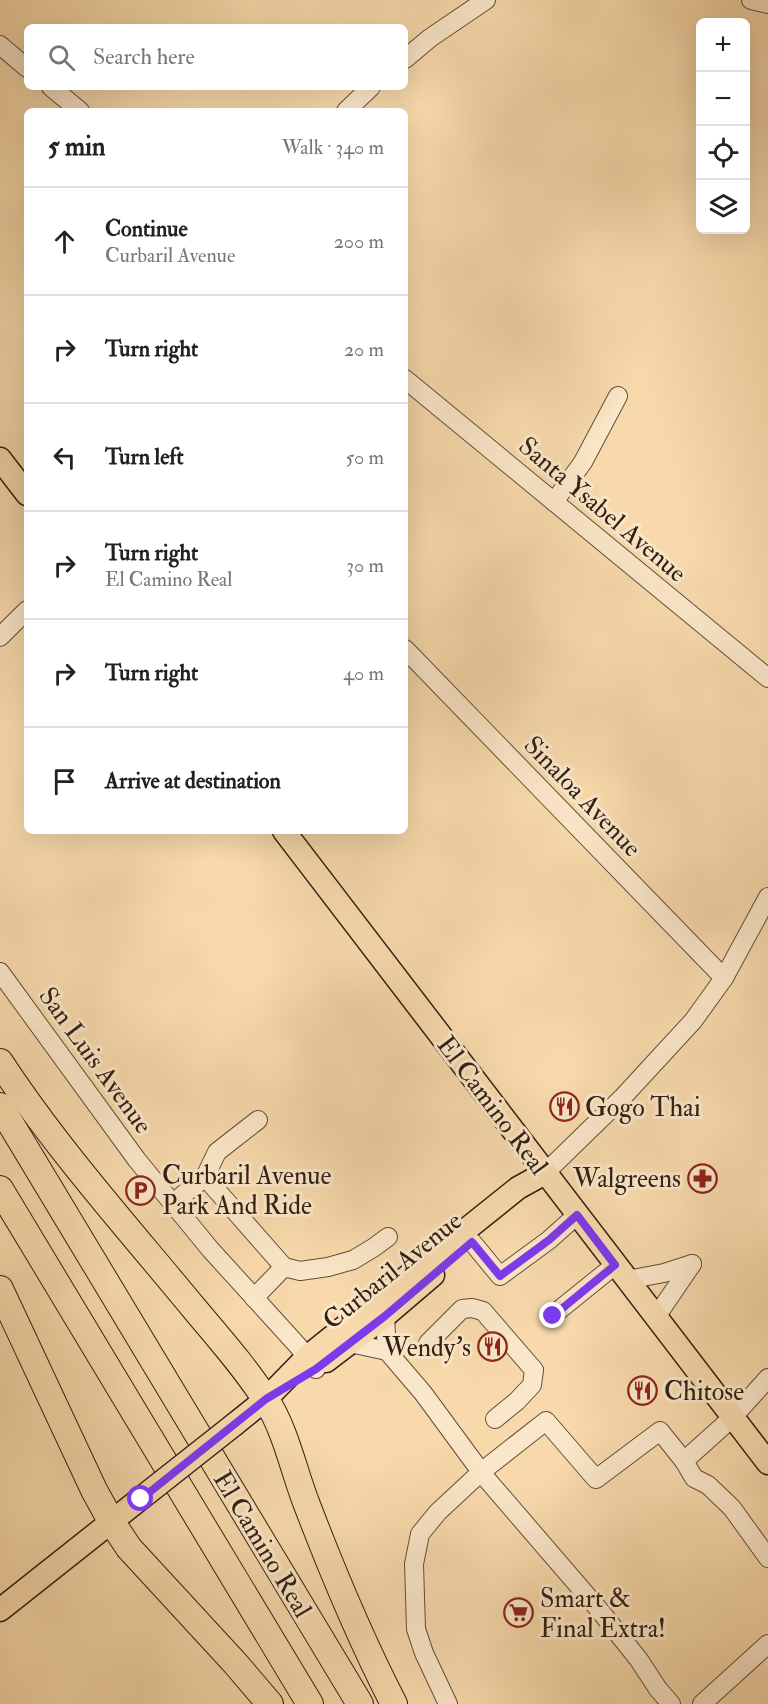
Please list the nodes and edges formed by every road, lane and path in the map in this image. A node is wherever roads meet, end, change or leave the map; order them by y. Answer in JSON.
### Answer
{"nodes":[{"id":1,"x":486,"y":0,"type":"edge"},
{"id":2,"x":751,"y":0,"type":"edge"},
{"id":3,"x":768,"y":4,"type":"edge"},
{"id":4,"x":0,"y":45,"type":"edge"},
{"id":5,"x":408,"y":56,"type":"edge"},
{"id":6,"x":24,"y":65,"type":"edge"},
{"id":7,"x":55,"y":90,"type":"edge"},
{"id":8,"x":367,"y":90,"type":"edge"},
{"id":9,"x":76,"y":108,"type":"edge"},
{"id":10,"x":349,"y":108,"type":"edge"},
{"id":11,"x":408,"y":381,"type":"edge"},
{"id":12,"x":618,"y":396,"type":"dead end"},
{"id":13,"x":0,"y":459,"type":"edge"},
{"id":14,"x":24,"y":490,"type":"edge"},
{"id":15,"x":554,"y":502,"type":"junction"},
{"id":16,"x":24,"y":613,"type":"edge"},
{"id":17,"x":0,"y":637,"type":"edge"},
{"id":18,"x":408,"y":652,"type":"edge"},
{"id":19,"x":768,"y":678,"type":"edge"},
{"id":20,"x":286,"y":834,"type":"edge"},
{"id":21,"x":768,"y":897,"type":"edge"},
{"id":22,"x":0,"y":972,"type":"edge"},
{"id":23,"x":724,"y":978,"type":"junction"},
{"id":24,"x":0,"y":1062,"type":"edge"},
{"id":25,"x":0,"y":1106,"type":"edge"},
{"id":26,"x":258,"y":1120,"type":"dead end"},
{"id":27,"x":544,"y":1173,"type":"junction"},
{"id":28,"x":205,"y":1177,"type":"junction"},
{"id":29,"x":0,"y":1189,"type":"edge"},
{"id":30,"x":173,"y":1203,"type":"junction"},
{"id":31,"x":577,"y":1215,"type":"junction"},
{"id":32,"x":388,"y":1237,"type":"dead end"},
{"id":33,"x":472,"y":1242,"type":"junction"},
{"id":34,"x":284,"y":1267,"type":"junction"},
{"id":35,"x":621,"y":1273,"type":"junction"},
{"id":36,"x":0,"y":1288,"type":"edge"},
{"id":37,"x":254,"y":1298,"type":"junction"},
{"id":38,"x":385,"y":1316,"type":"junction"},
{"id":39,"x":553,"y":1316,"type":"dead end"},
{"id":40,"x":656,"y":1317,"type":"junction"},
{"id":41,"x":428,"y":1342,"type":"dead end"},
{"id":42,"x":350,"y":1343,"type":"junction"},
{"id":43,"x":387,"y":1351,"type":"junction"},
{"id":44,"x":311,"y":1363,"type":"junction"},
{"id":45,"x":768,"y":1378,"type":"edge"},
{"id":46,"x":266,"y":1399,"type":"junction"},
{"id":47,"x":733,"y":1417,"type":"junction"},
{"id":48,"x":495,"y":1419,"type":"dead end"},
{"id":49,"x":684,"y":1461,"type":"junction"},
{"id":50,"x":768,"y":1463,"type":"edge"},
{"id":51,"x":482,"y":1472,"type":"junction"},
{"id":52,"x":111,"y":1521,"type":"junction"},
{"id":53,"x":768,"y":1558,"type":"edge"},
{"id":54,"x":0,"y":1610,"type":"edge"},
{"id":55,"x":768,"y":1644,"type":"edge"},
{"id":56,"x":270,"y":1704,"type":"edge"},
{"id":57,"x":310,"y":1704,"type":"edge"},
{"id":58,"x":360,"y":1704,"type":"edge"},
{"id":59,"x":394,"y":1704,"type":"edge"},
{"id":60,"x":448,"y":1704,"type":"edge"},
{"id":61,"x":671,"y":1704,"type":"edge"},
{"id":62,"x":702,"y":1704,"type":"edge"}],
"edges":[{"from":1,"to":5,"type":"street"},
{"from":2,"to":3,"type":"street"},
{"from":4,"to":6,"type":"street"},
{"from":7,"to":9,"type":"street"},
{"from":8,"to":10,"type":"street"},
{"from":11,"to":15,"type":"street","name":"Santa Ysabel Avenue"},
{"from":12,"to":15,"type":"street"},
{"from":13,"to":14,"type":"main road"},
{"from":15,"to":19,"type":"street","name":"Santa Ysabel Avenue"},
{"from":16,"to":17,"type":"street"},
{"from":18,"to":23,"type":"street","name":"Sinaloa Avenue"},
{"from":20,"to":27,"type":"main road","name":"El Camino Real"},
{"from":21,"to":23,"type":"street","name":"Curbaril Avenue"},
{"from":22,"to":30,"type":"street","name":"San Luis Avenue"},
{"from":23,"to":27,"type":"street","name":"Curbaril Avenue"},
{"from":24,"to":46,"type":"highway"},
{"from":25,"to":58,"type":"highway","name":"El Camino Real"},
{"from":26,"to":28,"type":"street"},
{"from":27,"to":31,"type":"main road","name":"El Camino Real"},
{"from":27,"to":33,"type":"main road","name":"Curbaril Avenue"},
{"from":27,"to":44,"type":"main road","name":"Curbaril Avenue"},
{"from":28,"to":30,"type":"street"},
{"from":28,"to":34,"type":"street"},
{"from":29,"to":57,"type":"highway","name":"El Camino Real"},
{"from":30,"to":37,"type":"street","name":"San Luis Avenue"},
{"from":31,"to":33,"type":"street"},
{"from":31,"to":35,"type":"main road","name":"El Camino Real"},
{"from":32,"to":34,"type":"street"},
{"from":33,"to":38,"type":"main road","name":"Curbaril Avenue"},
{"from":34,"to":37,"type":"street"},
{"from":35,"to":39,"type":"street"},
{"from":35,"to":40,"type":"main road","name":"El Camino Real"},
{"from":35,"to":40,"type":"street"},
{"from":36,"to":52,"type":"highway"},
{"from":37,"to":44,"type":"street","name":"San Luis Avenue"},
{"from":38,"to":42,"type":"main road","name":"Curbaril Avenue"},
{"from":38,"to":43,"type":"street"},
{"from":40,"to":47,"type":"main road","name":"El Camino Real"},
{"from":41,"to":48,"type":"street"},
{"from":42,"to":43,"type":"street"},
{"from":42,"to":44,"type":"main road","name":"Curbaril Avenue"},
{"from":43,"to":51,"type":"street"},
{"from":44,"to":46,"type":"main road","name":"Curbaril Avenue"},
{"from":45,"to":47,"type":"street"},
{"from":46,"to":52,"type":"main road","name":"Curbaril Avenue","bridge":true},
{"from":46,"to":59,"type":"highway"},
{"from":47,"to":49,"type":"street"},
{"from":47,"to":50,"type":"main road","name":"El Camino Real"},
{"from":49,"to":51,"type":"street"},
{"from":49,"to":53,"type":"street"},
{"from":51,"to":60,"type":"street"},
{"from":51,"to":61,"type":"street"},
{"from":52,"to":54,"type":"main road","name":"Curbaril Avenue"},
{"from":52,"to":56,"type":"highway"},
{"from":55,"to":62,"type":"street"}]}
